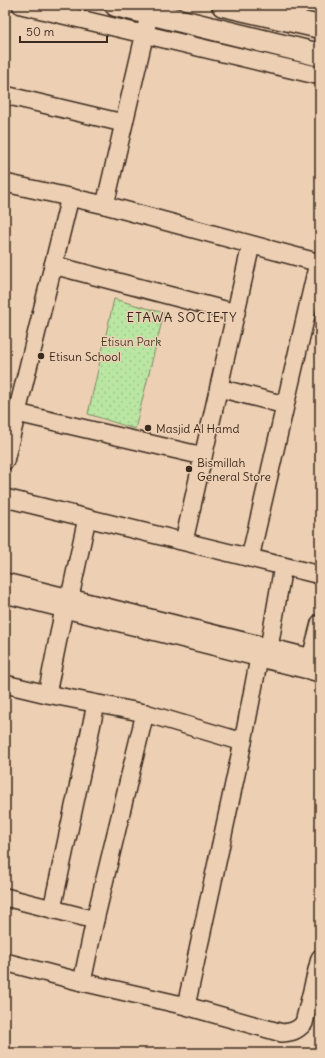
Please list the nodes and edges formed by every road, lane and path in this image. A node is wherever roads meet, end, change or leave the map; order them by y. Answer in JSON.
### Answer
{"nodes":[{"id":1,"x":21,"y":5,"type":"edge"},
{"id":2,"x":116,"y":5,"type":"edge"},
{"id":3,"x":223,"y":5,"type":"edge"},
{"id":4,"x":150,"y":12,"type":"junction"},
{"id":5,"x":320,"y":27,"type":"edge"},
{"id":6,"x":145,"y":34,"type":"junction"},
{"id":7,"x":320,"y":55,"type":"edge"},
{"id":8,"x":320,"y":76,"type":"edge"},
{"id":9,"x":5,"y":95,"type":"edge"},
{"id":10,"x":123,"y":124,"type":"junction"},
{"id":11,"x":5,"y":183,"type":"edge"},
{"id":12,"x":70,"y":197,"type":"junction"},
{"id":13,"x":105,"y":205,"type":"junction"},
{"id":14,"x":251,"y":244,"type":"junction"},
{"id":15,"x":319,"y":263,"type":"edge"},
{"id":16,"x":53,"y":265,"type":"junction"},
{"id":17,"x":236,"y":313,"type":"junction"},
{"id":18,"x":219,"y":388,"type":"junction"},
{"id":19,"x":285,"y":405,"type":"junction"},
{"id":20,"x":17,"y":413,"type":"junction"},
{"id":21,"x":203,"y":456,"type":"junction"},
{"id":22,"x":5,"y":461,"type":"edge"},
{"id":23,"x":5,"y":498,"type":"edge"},
{"id":24,"x":86,"y":518,"type":"junction"},
{"id":25,"x":184,"y":541,"type":"junction"},
{"id":26,"x":250,"y":558,"type":"junction"},
{"id":27,"x":284,"y":566,"type":"junction"},
{"id":28,"x":320,"y":575,"type":"edge"},
{"id":29,"x":5,"y":582,"type":"edge"},
{"id":30,"x":5,"y":594,"type":"edge"},
{"id":31,"x":67,"y":603,"type":"junction"},
{"id":32,"x":320,"y":623,"type":"edge"},
{"id":33,"x":264,"y":653,"type":"junction"},
{"id":34,"x":316,"y":659,"type":"edge"},
{"id":35,"x":320,"y":673,"type":"edge"},
{"id":36,"x":5,"y":684,"type":"edge"},
{"id":37,"x":47,"y":694,"type":"junction"},
{"id":38,"x":96,"y":704,"type":"junction"},
{"id":39,"x":146,"y":713,"type":"junction"},
{"id":40,"x":243,"y":742,"type":"junction"},
{"id":41,"x":5,"y":897,"type":"edge"},
{"id":42,"x":52,"y":909,"type":"junction"},
{"id":43,"x":95,"y":920,"type":"junction"},
{"id":44,"x":320,"y":958,"type":"edge"},
{"id":45,"x":5,"y":962,"type":"edge"},
{"id":46,"x":82,"y":982,"type":"junction"},
{"id":47,"x":186,"y":1006,"type":"junction"}],
"edges":[{"from":1,"to":6,"type":"street"},
{"from":2,"to":4,"type":"main road"},
{"from":3,"to":5,"type":"main road"},
{"from":4,"to":6,"type":"street"},
{"from":4,"to":7,"type":"main road"},
{"from":6,"to":8,"type":"street"},
{"from":6,"to":10,"type":"street"},
{"from":9,"to":10,"type":"street"},
{"from":10,"to":13,"type":"street"},
{"from":11,"to":12,"type":"street"},
{"from":12,"to":13,"type":"street"},
{"from":12,"to":16,"type":"street"},
{"from":13,"to":14,"type":"street"},
{"from":14,"to":15,"type":"street"},
{"from":14,"to":17,"type":"street"},
{"from":15,"to":19,"type":"street"},
{"from":16,"to":17,"type":"street"},
{"from":16,"to":20,"type":"street"},
{"from":17,"to":18,"type":"street"},
{"from":18,"to":19,"type":"street"},
{"from":18,"to":21,"type":"street"},
{"from":19,"to":26,"type":"street"},
{"from":20,"to":21,"type":"street"},
{"from":20,"to":22,"type":"street"},
{"from":21,"to":25,"type":"street"},
{"from":23,"to":24,"type":"street"},
{"from":24,"to":25,"type":"street"},
{"from":24,"to":31,"type":"street"},
{"from":25,"to":26,"type":"street"},
{"from":26,"to":27,"type":"street"},
{"from":27,"to":28,"type":"street"},
{"from":27,"to":33,"type":"street"},
{"from":29,"to":31,"type":"street"},
{"from":30,"to":31,"type":"street"},
{"from":31,"to":33,"type":"street"},
{"from":31,"to":37,"type":"street"},
{"from":32,"to":34,"type":"street"},
{"from":33,"to":34,"type":"street"},
{"from":33,"to":35,"type":"street"},
{"from":33,"to":40,"type":"street"},
{"from":36,"to":37,"type":"street"},
{"from":37,"to":38,"type":"street"},
{"from":38,"to":39,"type":"street"},
{"from":38,"to":42,"type":"street"},
{"from":39,"to":40,"type":"street"},
{"from":39,"to":43,"type":"street"},
{"from":40,"to":47,"type":"street"},
{"from":41,"to":42,"type":"street"},
{"from":42,"to":43,"type":"street"},
{"from":43,"to":46,"type":"street"},
{"from":44,"to":47,"type":"street"},
{"from":45,"to":46,"type":"street"},
{"from":46,"to":47,"type":"street"}]}
